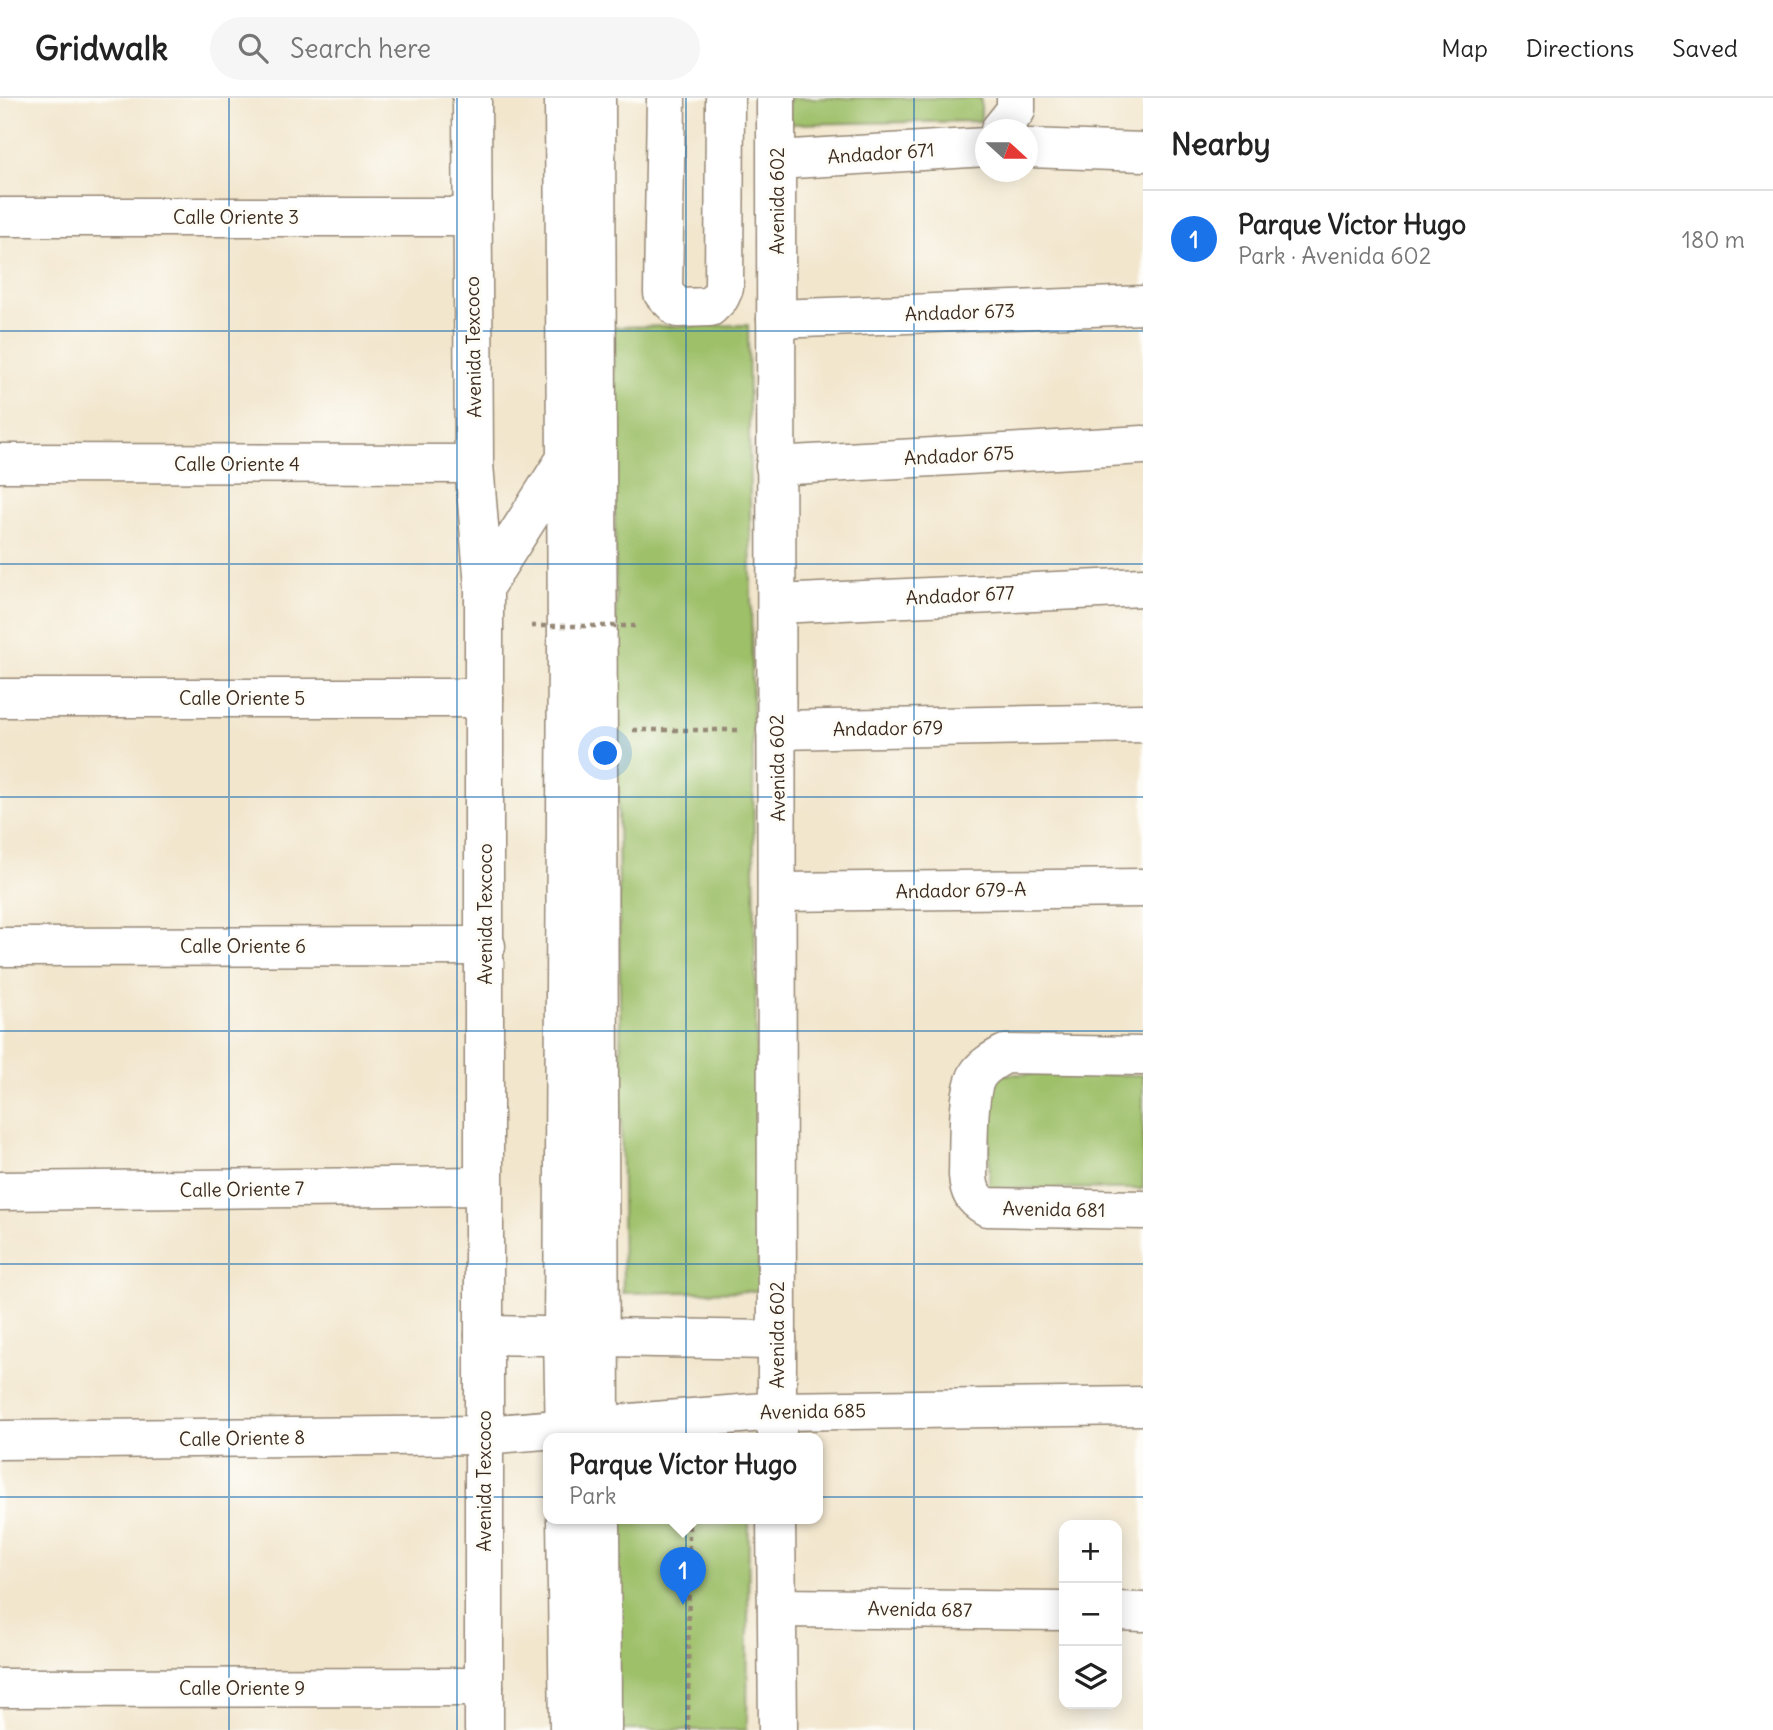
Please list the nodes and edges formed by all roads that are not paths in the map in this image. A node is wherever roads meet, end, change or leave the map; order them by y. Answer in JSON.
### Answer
{"nodes":[{"id":1,"x":472,"y":98,"type":"edge"},
{"id":2,"x":564,"y":98,"type":"edge"},
{"id":3,"x":596,"y":98,"type":"edge"},
{"id":4,"x":666,"y":98,"type":"edge"},
{"id":5,"x":725,"y":98,"type":"edge"},
{"id":6,"x":776,"y":98,"type":"edge"},
{"id":7,"x":1016,"y":98,"type":"edge"},
{"id":8,"x":1009,"y":119,"type":"edge"},
{"id":9,"x":975,"y":148,"type":"edge"},
{"id":10,"x":1038,"y":148,"type":"edge"},
{"id":11,"x":1143,"y":152,"type":"edge"},
{"id":12,"x":777,"y":160,"type":"junction"},
{"id":13,"x":0,"y":217,"type":"edge"},
{"id":14,"x":472,"y":217,"type":"junction"},
{"id":15,"x":1143,"y":305,"type":"edge"},
{"id":16,"x":776,"y":319,"type":"junction"},
{"id":17,"x":1143,"y":445,"type":"edge"},
{"id":18,"x":565,"y":460,"type":"junction"},
{"id":19,"x":0,"y":463,"type":"edge"},
{"id":20,"x":474,"y":464,"type":"junction"},
{"id":21,"x":775,"y":466,"type":"junction"},
{"id":22,"x":484,"y":587,"type":"junction"},
{"id":23,"x":1143,"y":587,"type":"edge"},
{"id":24,"x":777,"y":604,"type":"junction"},
{"id":25,"x":0,"y":698,"type":"edge"},
{"id":26,"x":484,"y":698,"type":"junction"},
{"id":27,"x":1143,"y":723,"type":"edge"},
{"id":28,"x":776,"y":730,"type":"junction"},
{"id":29,"x":1143,"y":888,"type":"edge"},
{"id":30,"x":778,"y":892,"type":"junction"},
{"id":31,"x":486,"y":946,"type":"junction"},
{"id":32,"x":0,"y":947,"type":"edge"},
{"id":33,"x":1143,"y":1056,"type":"edge"},
{"id":34,"x":484,"y":1186,"type":"junction"},
{"id":35,"x":0,"y":1191,"type":"edge"},
{"id":36,"x":1143,"y":1210,"type":"edge"},
{"id":37,"x":484,"y":1335,"type":"junction"},
{"id":38,"x":580,"y":1336,"type":"junction"},
{"id":39,"x":777,"y":1340,"type":"junction"},
{"id":40,"x":1143,"y":1406,"type":"edge"},
{"id":41,"x":777,"y":1425,"type":"edge"},
{"id":42,"x":583,"y":1432,"type":"edge"},
{"id":43,"x":543,"y":1433,"type":"edge"},
{"id":44,"x":550,"y":1433,"type":"edge"},
{"id":45,"x":484,"y":1435,"type":"junction"},
{"id":46,"x":0,"y":1440,"type":"edge"},
{"id":47,"x":566,"y":1524,"type":"edge"},
{"id":48,"x":601,"y":1524,"type":"edge"},
{"id":49,"x":776,"y":1524,"type":"edge"},
{"id":50,"x":777,"y":1608,"type":"junction"},
{"id":51,"x":1059,"y":1611,"type":"edge"},
{"id":52,"x":1122,"y":1611,"type":"edge"},
{"id":53,"x":1143,"y":1612,"type":"edge"},
{"id":54,"x":484,"y":1687,"type":"junction"},
{"id":55,"x":0,"y":1688,"type":"edge"},
{"id":56,"x":484,"y":1730,"type":"edge"},
{"id":57,"x":569,"y":1730,"type":"edge"},
{"id":58,"x":602,"y":1730,"type":"edge"},
{"id":59,"x":778,"y":1730,"type":"edge"}],
"edges":[{"from":1,"to":14,"type":"street","name":"Avenida Texcoco"},
{"from":2,"to":18,"type":"street"},
{"from":3,"to":38,"type":"street"},
{"from":4,"to":5,"type":"street"},
{"from":6,"to":12,"type":"street","name":"Avenida 602"},
{"from":7,"to":8,"type":"street"},
{"from":9,"to":12,"type":"street","name":"Andador 671"},
{"from":10,"to":11,"type":"street"},
{"from":12,"to":16,"type":"street","name":"Avenida 602"},
{"from":13,"to":14,"type":"street","name":"Calle Oriente 3"},
{"from":14,"to":20,"type":"street","name":"Avenida Texcoco"},
{"from":15,"to":16,"type":"street","name":"Andador 673"},
{"from":16,"to":21,"type":"street","name":"Avenida 602"},
{"from":17,"to":21,"type":"street","name":"Andador 675"},
{"from":18,"to":22,"type":"street"},
{"from":18,"to":38,"type":"street"},
{"from":19,"to":20,"type":"street","name":"Calle Oriente 4"},
{"from":20,"to":22,"type":"street","name":"Avenida Texcoco"},
{"from":21,"to":24,"type":"street","name":"Avenida 602"},
{"from":22,"to":26,"type":"street","name":"Avenida Texcoco"},
{"from":23,"to":24,"type":"street","name":"Andador 677"},
{"from":24,"to":28,"type":"street","name":"Avenida 602"},
{"from":25,"to":26,"type":"street","name":"Calle Oriente 5"},
{"from":26,"to":31,"type":"street","name":"Avenida Texcoco"},
{"from":27,"to":28,"type":"street","name":"Andador 679"},
{"from":28,"to":30,"type":"street","name":"Avenida 602"},
{"from":29,"to":30,"type":"street","name":"Andador 679-A"},
{"from":30,"to":39,"type":"street","name":"Avenida 602"},
{"from":31,"to":32,"type":"street","name":"Calle Oriente 6"},
{"from":31,"to":34,"type":"street","name":"Avenida Texcoco"},
{"from":33,"to":36,"type":"street","name":"Avenida 681"},
{"from":34,"to":35,"type":"street","name":"Calle Oriente 7"},
{"from":34,"to":37,"type":"street","name":"Avenida Texcoco"},
{"from":37,"to":38,"type":"street"},
{"from":37,"to":45,"type":"street","name":"Avenida Texcoco"},
{"from":38,"to":39,"type":"street"},
{"from":38,"to":42,"type":"street"},
{"from":39,"to":41,"type":"street","name":"Avenida 602"},
{"from":40,"to":41,"type":"street","name":"Avenida 685"},
{"from":41,"to":42,"type":"street","name":"Avenida 685"},
{"from":42,"to":44,"type":"street","name":"Avenida 685"},
{"from":43,"to":45,"type":"street","name":"Avenida 685"},
{"from":45,"to":46,"type":"street","name":"Calle Oriente 8"},
{"from":45,"to":54,"type":"street","name":"Avenida Texcoco"},
{"from":47,"to":57,"type":"street"},
{"from":48,"to":58,"type":"street"},
{"from":49,"to":50,"type":"street"},
{"from":50,"to":51,"type":"street","name":"Avenida 687"},
{"from":50,"to":59,"type":"street"},
{"from":52,"to":53,"type":"street"},
{"from":54,"to":55,"type":"street","name":"Calle Oriente 9"},
{"from":54,"to":56,"type":"street","name":"Avenida Texcoco"}]}
